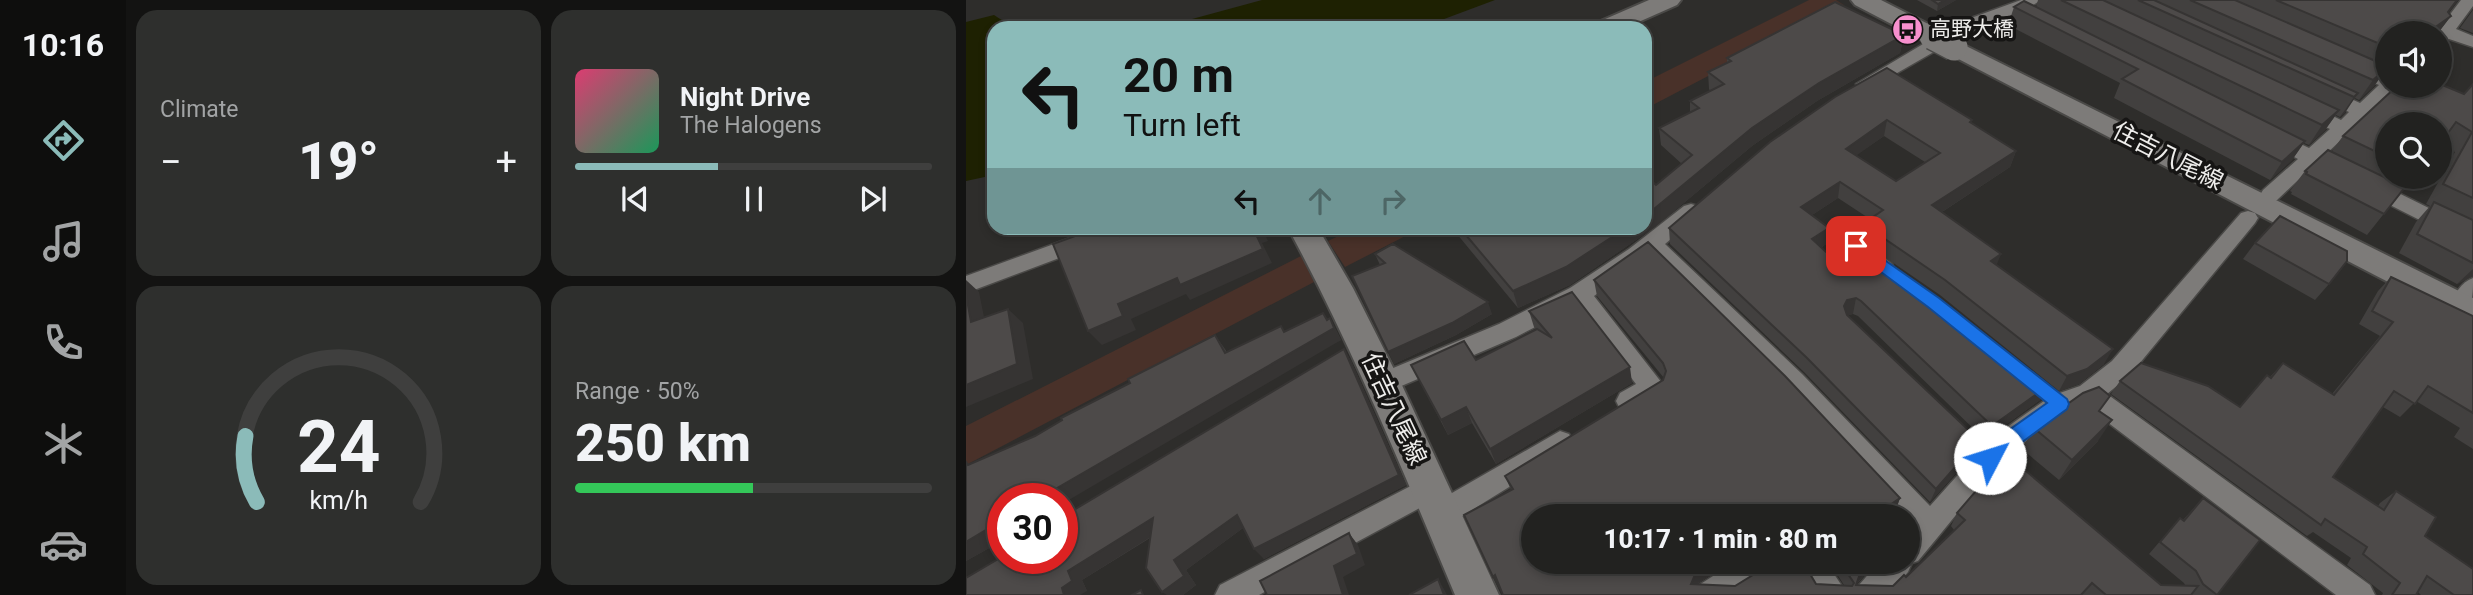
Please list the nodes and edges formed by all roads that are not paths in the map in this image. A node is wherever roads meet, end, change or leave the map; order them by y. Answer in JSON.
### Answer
{"nodes":[{"id":1,"x":1669,"y":0,"type":"edge"},
{"id":2,"x":2469,"y":0,"type":"edge"},
{"id":3,"x":1871,"y":4,"type":"edge"},
{"id":4,"x":2024,"y":4,"type":"edge"},
{"id":5,"x":1620,"y":21,"type":"edge"},
{"id":6,"x":2040,"y":21,"type":"edge"},
{"id":7,"x":2452,"y":24,"type":"edge"},
{"id":8,"x":2452,"y":38,"type":"edge"},
{"id":9,"x":2473,"y":42,"type":"edge"},
{"id":10,"x":2339,"y":61,"type":"edge"},
{"id":11,"x":2375,"y":78,"type":"edge"},
{"id":12,"x":2301,"y":83,"type":"edge"},
{"id":13,"x":1848,"y":93,"type":"edge"},
{"id":14,"x":2375,"y":97,"type":"edge"},
{"id":15,"x":2294,"y":105,"type":"edge"},
{"id":16,"x":2361,"y":111,"type":"junction"},
{"id":17,"x":2343,"y":128,"type":"junction"},
{"id":18,"x":2262,"y":132,"type":"edge"},
{"id":19,"x":2311,"y":157,"type":"junction"},
{"id":20,"x":2270,"y":195,"type":"dead end"},
{"id":21,"x":1707,"y":197,"type":"edge"},
{"id":22,"x":2248,"y":218,"type":"dead end"},
{"id":23,"x":1100,"y":235,"type":"edge"},
{"id":24,"x":1307,"y":235,"type":"edge"},
{"id":25,"x":2473,"y":239,"type":"edge"},
{"id":26,"x":1651,"y":243,"type":"junction"},
{"id":27,"x":1856,"y":246,"type":"dead end"},
{"id":28,"x":1900,"y":278,"type":"edge"},
{"id":29,"x":966,"y":285,"type":"edge"},
{"id":30,"x":1580,"y":293,"type":"junction"},
{"id":31,"x":2469,"y":302,"type":"edge"},
{"id":32,"x":1383,"y":383,"type":"junction"},
{"id":33,"x":2089,"y":394,"type":"junction"},
{"id":34,"x":1606,"y":415,"type":"edge"},
{"id":35,"x":1582,"y":429,"type":"edge"},
{"id":36,"x":1435,"y":501,"type":"junction"},
{"id":37,"x":1930,"y":526,"type":"junction"},
{"id":38,"x":1920,"y":537,"type":"edge"},
{"id":39,"x":1741,"y":574,"type":"edge"},
{"id":40,"x":1817,"y":574,"type":"edge"},
{"id":41,"x":1887,"y":574,"type":"edge"},
{"id":42,"x":1230,"y":595,"type":"edge"},
{"id":43,"x":1477,"y":595,"type":"edge"},
{"id":44,"x":1709,"y":595,"type":"edge"},
{"id":45,"x":1833,"y":595,"type":"edge"},
{"id":46,"x":1869,"y":595,"type":"edge"},
{"id":47,"x":2361,"y":595,"type":"edge"}],
"edges":[{"from":1,"to":5,"type":"main road"},
{"from":2,"to":7,"type":"street"},
{"from":3,"to":31,"type":"main road","name":"住吉八尾線"},
{"from":4,"to":6,"type":"street"},
{"from":4,"to":13,"type":"street"},
{"from":8,"to":9,"type":"street"},
{"from":10,"to":11,"type":"street"},
{"from":12,"to":16,"type":"street"},
{"from":14,"to":16,"type":"street"},
{"from":15,"to":17,"type":"street"},
{"from":16,"to":17,"type":"street"},
{"from":17,"to":19,"type":"street"},
{"from":18,"to":19,"type":"street"},
{"from":19,"to":20,"type":"street"},
{"from":19,"to":25,"type":"street"},
{"from":21,"to":26,"type":"street"},
{"from":22,"to":33,"type":"street"},
{"from":23,"to":29,"type":"street"},
{"from":24,"to":32,"type":"main road","name":"住吉八尾線"},
{"from":26,"to":30,"type":"street"},
{"from":26,"to":37,"type":"street"},
{"from":27,"to":28,"type":"lane"},
{"from":30,"to":32,"type":"street"},
{"from":30,"to":34,"type":"street"},
{"from":32,"to":36,"type":"main road","name":"住吉八尾線"},
{"from":33,"to":37,"type":"street"},
{"from":33,"to":47,"type":"street"},
{"from":35,"to":36,"type":"street"},
{"from":36,"to":42,"type":"street"},
{"from":36,"to":43,"type":"main road","name":"住吉八尾線"},
{"from":37,"to":38,"type":"street"},
{"from":39,"to":44,"type":"street"},
{"from":40,"to":45,"type":"street"},
{"from":41,"to":46,"type":"street"}]}
